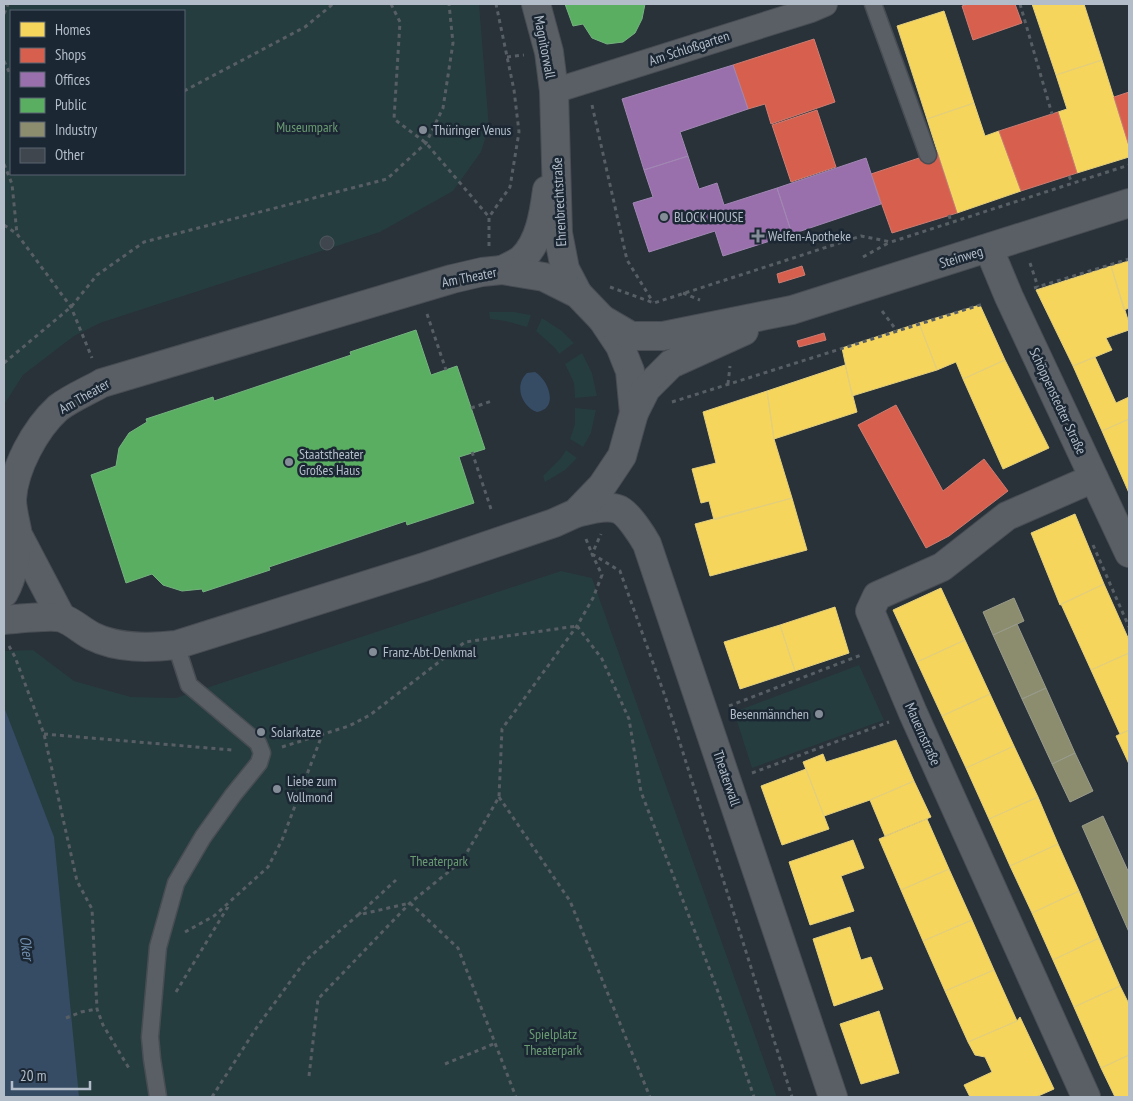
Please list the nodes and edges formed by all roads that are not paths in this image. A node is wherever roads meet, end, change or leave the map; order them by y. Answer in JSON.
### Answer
{"nodes":[{"id":1,"x":536,"y":4,"type":"edge"},
{"id":2,"x":825,"y":4,"type":"edge"},
{"id":3,"x":873,"y":4,"type":"edge"},
{"id":4,"x":554,"y":91,"type":"junction"},
{"id":5,"x":556,"y":136,"type":"junction"},
{"id":6,"x":928,"y":154,"type":"dead end"},
{"id":7,"x":1129,"y":203,"type":"edge"},
{"id":8,"x":989,"y":248,"type":"junction"},
{"id":9,"x":497,"y":270,"type":"junction"},
{"id":10,"x":578,"y":294,"type":"junction"},
{"id":11,"x":792,"y":310,"type":"junction"},
{"id":12,"x":602,"y":319,"type":"junction"},
{"id":13,"x":634,"y":414,"type":"junction"},
{"id":14,"x":614,"y":468,"type":"junction"},
{"id":15,"x":1094,"y":478,"type":"junction"},
{"id":16,"x":619,"y":510,"type":"junction"},
{"id":17,"x":576,"y":513,"type":"junction"},
{"id":18,"x":17,"y":533,"type":"junction"},
{"id":19,"x":1129,"y":553,"type":"edge"},
{"id":20,"x":4,"y":593,"type":"edge"},
{"id":21,"x":62,"y":618,"type":"junction"},
{"id":22,"x":6,"y":633,"type":"edge"},
{"id":23,"x":176,"y":645,"type":"junction"},
{"id":24,"x":158,"y":1097,"type":"edge"},
{"id":25,"x":833,"y":1097,"type":"edge"},
{"id":26,"x":1086,"y":1097,"type":"edge"}],
"edges":[{"from":1,"to":4,"type":"street","name":"Magnitorwall"},
{"from":2,"to":4,"type":"street","name":"Am Schloßgarten"},
{"from":3,"to":6,"type":"lane"},
{"from":4,"to":5,"type":"street","name":"Ehrenbrechtstraße"},
{"from":5,"to":9,"type":"street","name":"Ehrenbrechtstraße"},
{"from":5,"to":10,"type":"street","name":"Ehrenbrechtstraße"},
{"from":7,"to":8,"type":"street","name":"Steinweg"},
{"from":8,"to":11,"type":"street","name":"Steinweg"},
{"from":8,"to":15,"type":"street","name":"Schöppenstedter Straße"},
{"from":9,"to":10,"type":"street","name":"Am Theater"},
{"from":9,"to":18,"type":"street","name":"Am Theater"},
{"from":10,"to":12,"type":"street","name":"Am Theater"},
{"from":11,"to":12,"type":"street","name":"Steinweg"},
{"from":11,"to":13,"type":"street","name":"Steinweg"},
{"from":12,"to":13,"type":"street","name":"Am Theater"},
{"from":13,"to":14,"type":"street","name":"Am Theater"},
{"from":14,"to":16,"type":"street","name":"Am Theater"},
{"from":14,"to":17,"type":"street","name":"Am Theater"},
{"from":15,"to":19,"type":"street","name":"Schöppenstedter Straße"},
{"from":15,"to":26,"type":"street","name":"Mauernstraße"},
{"from":16,"to":17,"type":"street"},
{"from":16,"to":25,"type":"street","name":"Theaterwall"},
{"from":17,"to":23,"type":"street","name":"Am Theater"},
{"from":18,"to":20,"type":"street"},
{"from":18,"to":21,"type":"street","name":"Am Theater"},
{"from":21,"to":22,"type":"street"},
{"from":21,"to":23,"type":"street","name":"Am Theater"},
{"from":23,"to":24,"type":"lane"}]}
